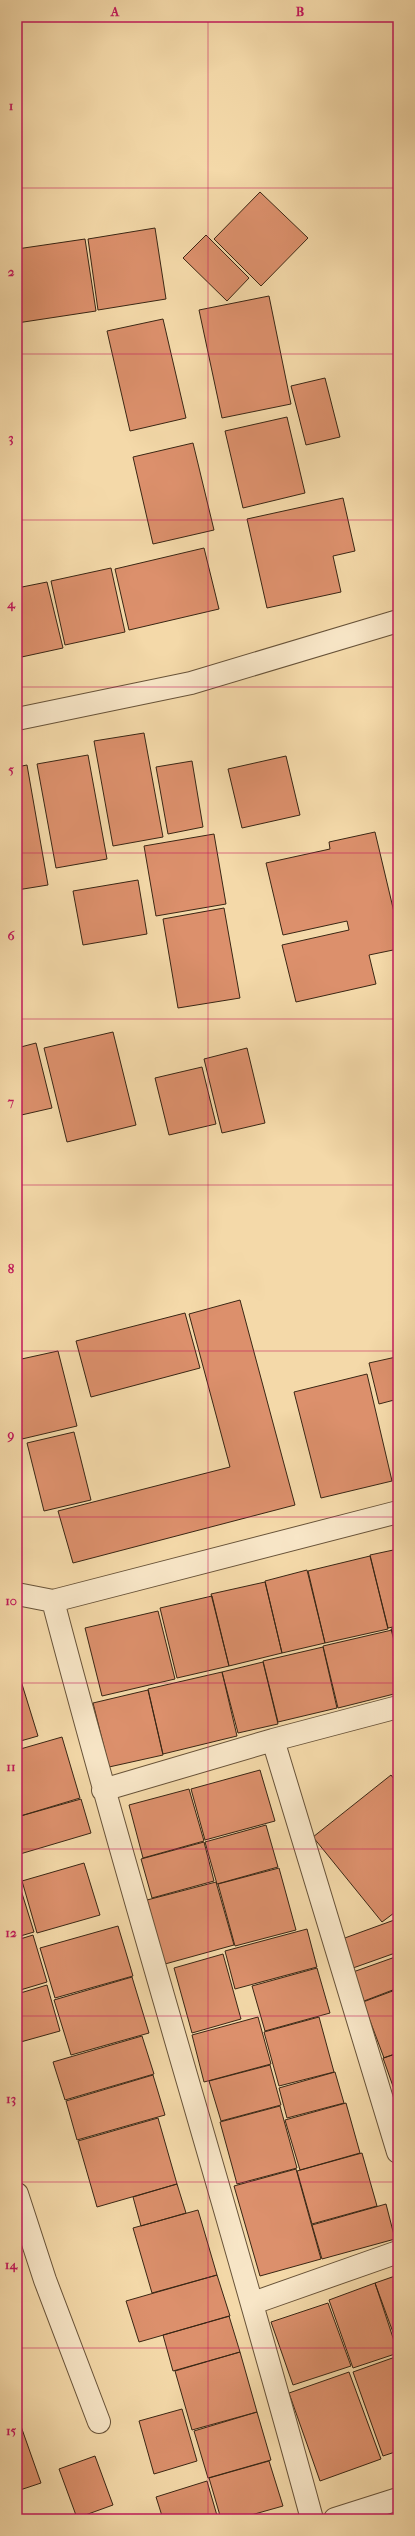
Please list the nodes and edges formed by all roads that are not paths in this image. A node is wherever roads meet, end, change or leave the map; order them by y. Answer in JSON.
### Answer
{"nodes":[{"id":1,"x":398,"y":621,"type":"edge"},
{"id":2,"x":17,"y":719,"type":"edge"},
{"id":3,"x":398,"y":1512,"type":"edge"},
{"id":4,"x":17,"y":1594,"type":"edge"},
{"id":5,"x":54,"y":1601,"type":"junction"},
{"id":6,"x":398,"y":1708,"type":"edge"},
{"id":7,"x":273,"y":1740,"type":"junction"},
{"id":8,"x":103,"y":1790,"type":"junction"},
{"id":9,"x":398,"y":2152,"type":"edge"},
{"id":10,"x":17,"y":2194,"type":"edge"},
{"id":11,"x":398,"y":2252,"type":"edge"},
{"id":12,"x":253,"y":2303,"type":"junction"},
{"id":13,"x":99,"y":2422,"type":"dead end"},
{"id":14,"x":398,"y":2499,"type":"edge"},
{"id":15,"x":312,"y":2519,"type":"edge"},
{"id":16,"x":335,"y":2519,"type":"edge"}],
"edges":[{"from":1,"to":2,"type":"street"},
{"from":3,"to":5,"type":"street"},
{"from":4,"to":5,"type":"street"},
{"from":5,"to":8,"type":"street"},
{"from":6,"to":7,"type":"street"},
{"from":7,"to":8,"type":"street"},
{"from":7,"to":9,"type":"street"},
{"from":8,"to":12,"type":"street"},
{"from":10,"to":13,"type":"street"},
{"from":11,"to":12,"type":"street"},
{"from":12,"to":15,"type":"street"},
{"from":14,"to":16,"type":"street"}]}
